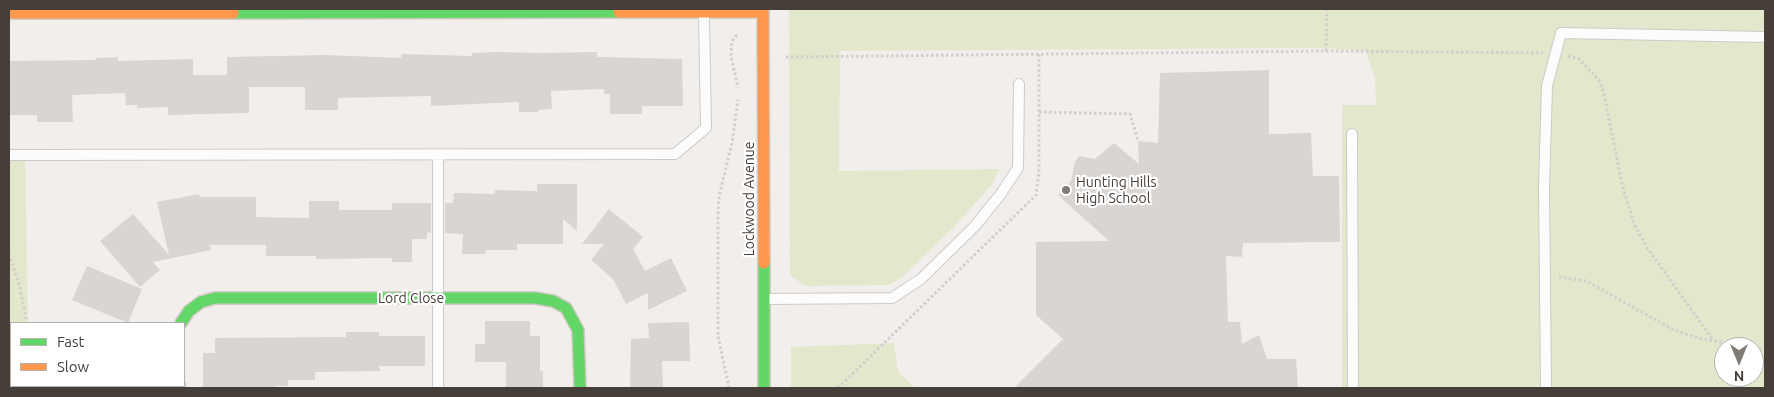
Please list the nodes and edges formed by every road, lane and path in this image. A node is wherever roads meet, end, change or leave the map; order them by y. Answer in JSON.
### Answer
{"nodes":[{"id":1,"x":1327,"y":9,"type":"edge"},
{"id":2,"x":763,"y":10,"type":"edge"},
{"id":3,"x":578,"y":11,"type":"edge"},
{"id":4,"x":9,"y":13,"type":"edge"},
{"id":5,"x":704,"y":13,"type":"junction"},
{"id":6,"x":737,"y":36,"type":"dead end"},
{"id":7,"x":1765,"y":37,"type":"edge"},
{"id":8,"x":1326,"y":51,"type":"junction"},
{"id":9,"x":1556,"y":53,"type":"junction"},
{"id":10,"x":1039,"y":54,"type":"junction"},
{"id":11,"x":784,"y":57,"type":"dead end"},
{"id":12,"x":1019,"y":84,"type":"dead end"},
{"id":13,"x":1039,"y":112,"type":"junction"},
{"id":14,"x":1352,"y":134,"type":"dead end"},
{"id":15,"x":1138,"y":141,"type":"dead end"},
{"id":16,"x":9,"y":155,"type":"edge"},
{"id":17,"x":438,"y":155,"type":"junction"},
{"id":18,"x":9,"y":254,"type":"edge"},
{"id":19,"x":1545,"y":276,"type":"junction"},
{"id":20,"x":438,"y":298,"type":"junction"},
{"id":21,"x":764,"y":299,"type":"junction"},
{"id":22,"x":27,"y":322,"type":"edge"},
{"id":23,"x":182,"y":322,"type":"edge"},
{"id":24,"x":1714,"y":340,"type":"joint"},
{"id":25,"x":438,"y":388,"type":"edge"},
{"id":26,"x":580,"y":388,"type":"edge"},
{"id":27,"x":729,"y":388,"type":"edge"},
{"id":28,"x":764,"y":388,"type":"edge"},
{"id":29,"x":838,"y":388,"type":"edge"},
{"id":30,"x":1353,"y":388,"type":"edge"},
{"id":31,"x":1546,"y":388,"type":"edge"}],
"edges":[{"from":1,"to":8,"type":"path"},
{"from":2,"to":5,"type":"street"},
{"from":2,"to":21,"type":"street","name":"Lockwood Avenue"},
{"from":3,"to":4,"type":"street"},
{"from":3,"to":5,"type":"street"},
{"from":5,"to":17,"type":"lane"},
{"from":6,"to":27,"type":"path"},
{"from":7,"to":9,"type":"lane"},
{"from":8,"to":9,"type":"path"},
{"from":8,"to":10,"type":"path"},
{"from":9,"to":19,"type":"lane"},
{"from":9,"to":24,"type":"path"},
{"from":10,"to":11,"type":"path"},
{"from":10,"to":13,"type":"path"},
{"from":12,"to":21,"type":"lane"},
{"from":13,"to":15,"type":"path"},
{"from":13,"to":29,"type":"path"},
{"from":14,"to":30,"type":"lane"},
{"from":16,"to":17,"type":"lane"},
{"from":17,"to":20,"type":"lane"},
{"from":18,"to":22,"type":"path"},
{"from":19,"to":24,"type":"path"},
{"from":19,"to":31,"type":"lane"},
{"from":20,"to":23,"type":"street","name":"Lord Close"},
{"from":20,"to":25,"type":"lane"},
{"from":20,"to":26,"type":"street","name":"Lord Close"},
{"from":21,"to":28,"type":"street","name":"Lockwood Avenue"}]}
